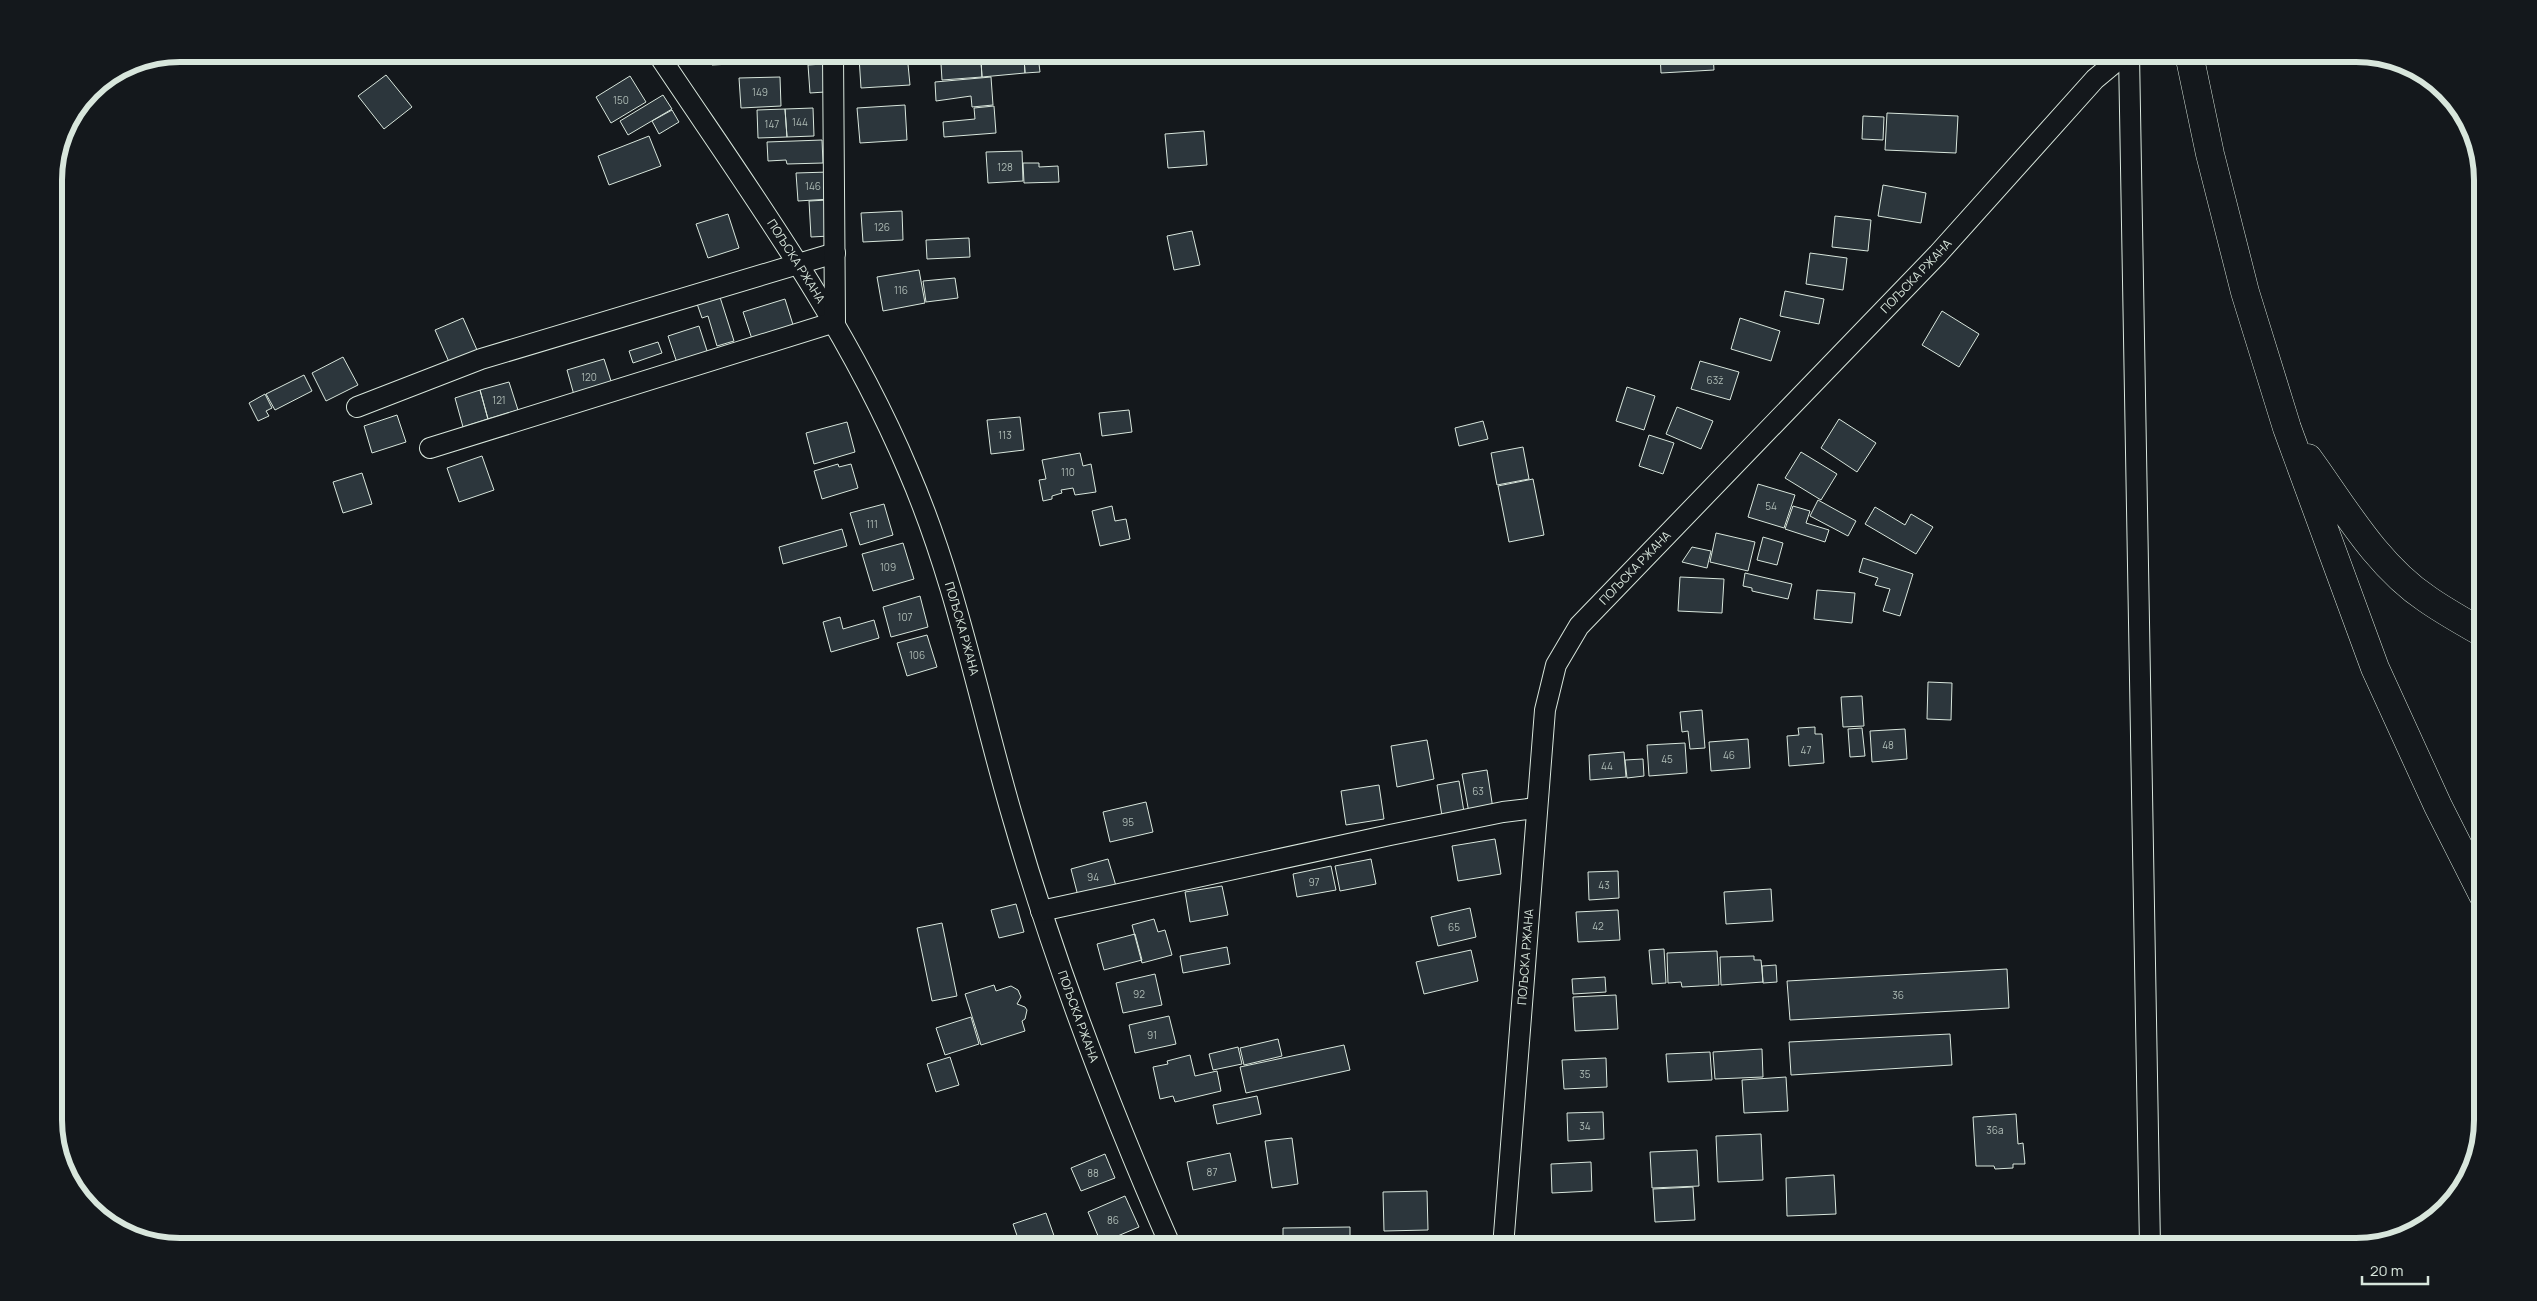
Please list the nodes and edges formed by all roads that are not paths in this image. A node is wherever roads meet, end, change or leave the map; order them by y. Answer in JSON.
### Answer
{"nodes":[{"id":1,"x":663,"y":62,"type":"edge"},
{"id":2,"x":833,"y":62,"type":"edge"},
{"id":3,"x":2115,"y":62,"type":"edge"},
{"id":4,"x":2129,"y":62,"type":"edge"},
{"id":5,"x":2191,"y":62,"type":"edge"},
{"id":6,"x":835,"y":253,"type":"junction"},
{"id":7,"x":798,"y":264,"type":"junction"},
{"id":8,"x":835,"y":322,"type":"junction"},
{"id":9,"x":357,"y":407,"type":"dead end"},
{"id":10,"x":2287,"y":428,"type":"junction"},
{"id":11,"x":430,"y":448,"type":"dead end"},
{"id":12,"x":2474,"y":627,"type":"edge"},
{"id":13,"x":1536,"y":808,"type":"junction"},
{"id":14,"x":2474,"y":877,"type":"edge"},
{"id":15,"x":1041,"y":911,"type":"junction"},
{"id":16,"x":1167,"y":1238,"type":"edge"},
{"id":17,"x":1504,"y":1238,"type":"edge"},
{"id":18,"x":2150,"y":1238,"type":"edge"}],
"edges":[{"from":1,"to":7,"type":"street","name":"ПОЉСКА РЖАНА"},
{"from":2,"to":6,"type":"street"},
{"from":3,"to":13,"type":"street","name":"ПОЉСКА РЖАНА"},
{"from":4,"to":18,"type":"street"},
{"from":5,"to":10,"type":"main road"},
{"from":6,"to":7,"type":"street"},
{"from":6,"to":8,"type":"street"},
{"from":7,"to":8,"type":"street","name":"ПОЉСКА РЖАНА"},
{"from":7,"to":9,"type":"street"},
{"from":8,"to":11,"type":"street"},
{"from":8,"to":15,"type":"street","name":"ПОЉСКА РЖАНА"},
{"from":10,"to":12,"type":"main road"},
{"from":10,"to":14,"type":"main road"},
{"from":13,"to":15,"type":"street"},
{"from":13,"to":17,"type":"street","name":"ПОЉСКА РЖАНА"},
{"from":15,"to":16,"type":"street","name":"ПОЉСКА РЖАНА"}]}
